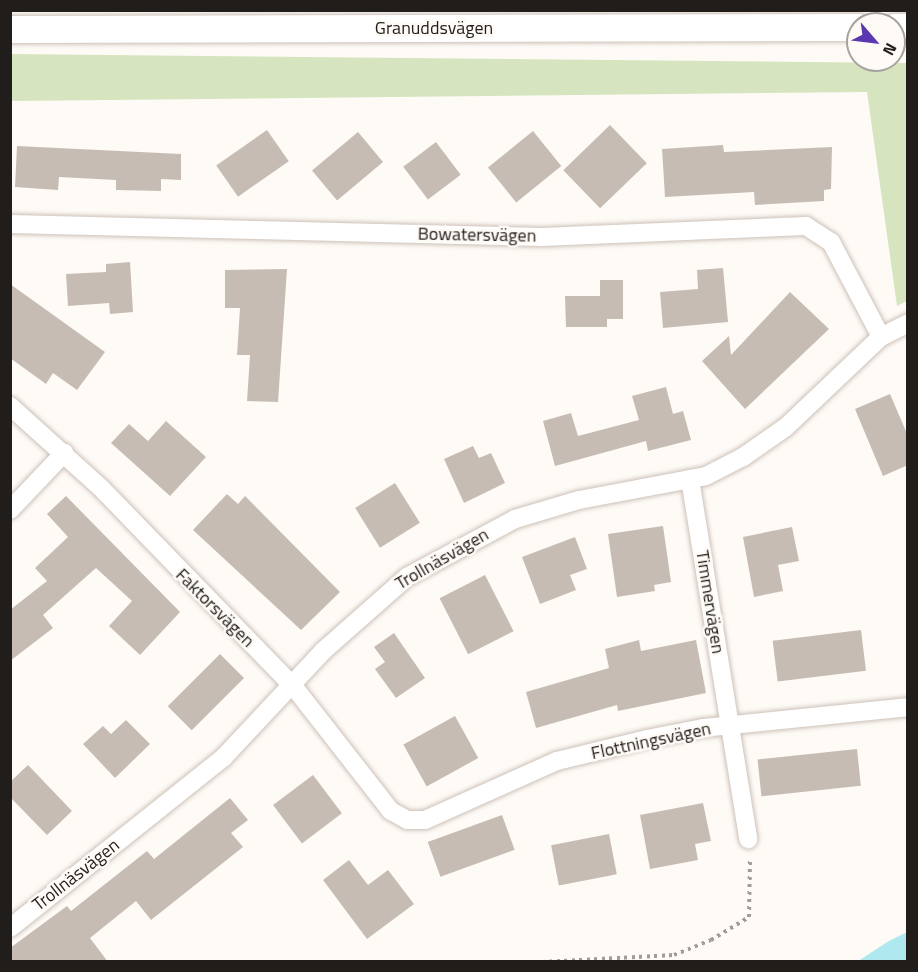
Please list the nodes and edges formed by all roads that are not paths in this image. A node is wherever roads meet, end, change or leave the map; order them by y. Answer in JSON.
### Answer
{"nodes":[{"id":1,"x":846,"y":27,"type":"edge"},
{"id":2,"x":10,"y":29,"type":"edge"},
{"id":3,"x":10,"y":224,"type":"edge"},
{"id":4,"x":908,"y":323,"type":"edge"},
{"id":5,"x":881,"y":337,"type":"junction"},
{"id":6,"x":10,"y":406,"type":"edge"},
{"id":7,"x":64,"y":453,"type":"junction"},
{"id":8,"x":690,"y":480,"type":"junction"},
{"id":9,"x":10,"y":510,"type":"edge"},
{"id":10,"x":294,"y":687,"type":"junction"},
{"id":11,"x":908,"y":707,"type":"edge"},
{"id":12,"x":728,"y":725,"type":"junction"},
{"id":13,"x":407,"y":820,"type":"joint"},
{"id":14,"x":748,"y":839,"type":"road end"},
{"id":15,"x":10,"y":928,"type":"edge"}],
"edges":[{"from":1,"to":2,"type":"street","name":"Granuddsvägen"},
{"from":3,"to":5,"type":"street","name":"Bowatersvägen"},
{"from":4,"to":5,"type":"street","name":"Trollnäsvägen"},
{"from":5,"to":8,"type":"street","name":"Trollnäsvägen"},
{"from":6,"to":7,"type":"street","name":"Faktorsvägen"},
{"from":7,"to":9,"type":"street"},
{"from":7,"to":10,"type":"street","name":"Faktorsvägen"},
{"from":8,"to":10,"type":"street","name":"Trollnäsvägen"},
{"from":8,"to":12,"type":"street","name":"Timmervägen"},
{"from":10,"to":13,"type":"street","name":"Faktorsvägen"},
{"from":10,"to":15,"type":"street","name":"Trollnäsvägen"},
{"from":11,"to":12,"type":"street","name":"Flottningsvägen"},
{"from":12,"to":13,"type":"street","name":"Flottningsvägen"},
{"from":12,"to":14,"type":"street","name":"Timmervägen"}]}
